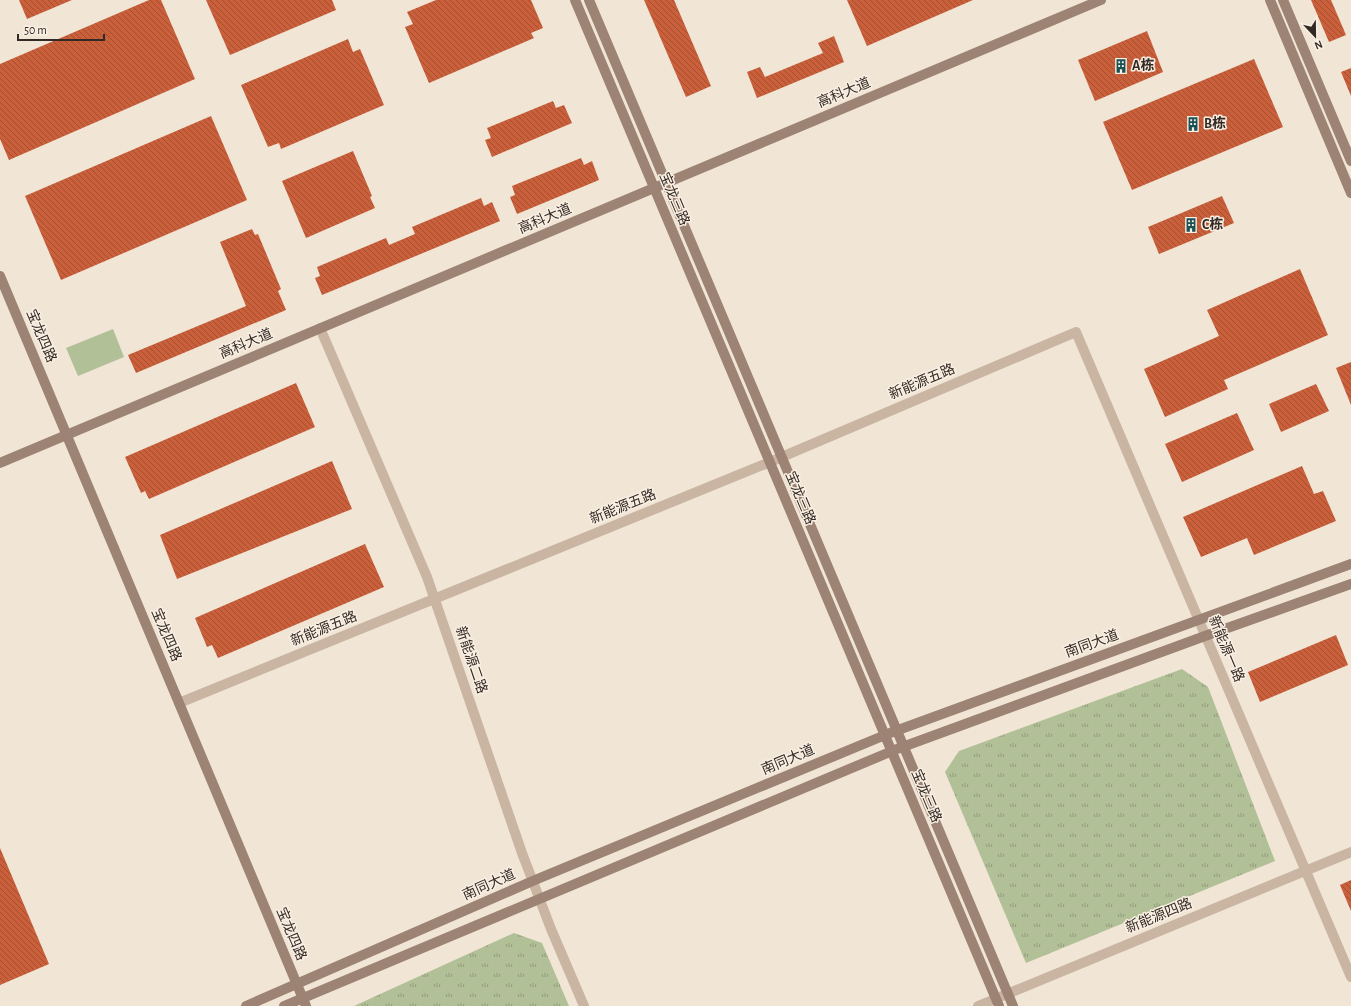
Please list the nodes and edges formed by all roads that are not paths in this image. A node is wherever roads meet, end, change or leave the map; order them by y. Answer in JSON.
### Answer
{"nodes":[{"id":1,"x":575,"y":0,"type":"edge"},
{"id":2,"x":589,"y":0,"type":"edge"},
{"id":3,"x":1101,"y":0,"type":"edge"},
{"id":4,"x":1270,"y":0,"type":"edge"},
{"id":5,"x":1283,"y":0,"type":"edge"},
{"id":6,"x":1351,"y":161,"type":"edge"},
{"id":7,"x":666,"y":183,"type":"junction"},
{"id":8,"x":654,"y":188,"type":"junction"},
{"id":9,"x":1351,"y":193,"type":"edge"},
{"id":10,"x":0,"y":276,"type":"edge"},
{"id":11,"x":320,"y":328,"type":"junction"},
{"id":12,"x":1076,"y":332,"type":"joint"},
{"id":13,"x":67,"y":434,"type":"junction"},
{"id":14,"x":782,"y":457,"type":"junction"},
{"id":15,"x":770,"y":462,"type":"junction"},
{"id":16,"x":0,"y":463,"type":"edge"},
{"id":17,"x":1351,"y":564,"type":"edge"},
{"id":18,"x":1351,"y":584,"type":"edge"},
{"id":19,"x":435,"y":599,"type":"junction"},
{"id":20,"x":1199,"y":620,"type":"junction"},
{"id":21,"x":1205,"y":636,"type":"junction"},
{"id":22,"x":180,"y":703,"type":"junction"},
{"id":23,"x":897,"y":730,"type":"junction"},
{"id":24,"x":885,"y":735,"type":"junction"},
{"id":25,"x":904,"y":747,"type":"junction"},
{"id":26,"x":892,"y":751,"type":"junction"},
{"id":27,"x":1351,"y":852,"type":"edge"},
{"id":28,"x":1306,"y":871,"type":"junction"},
{"id":29,"x":533,"y":882,"type":"junction"},
{"id":30,"x":539,"y":899,"type":"junction"},
{"id":31,"x":1351,"y":977,"type":"edge"},
{"id":32,"x":297,"y":985,"type":"junction"},
{"id":33,"x":1008,"y":994,"type":"junction"},
{"id":34,"x":304,"y":1002,"type":"edge"},
{"id":35,"x":998,"y":1002,"type":"edge"},
{"id":36,"x":246,"y":1006,"type":"edge"},
{"id":37,"x":284,"y":1006,"type":"edge"},
{"id":38,"x":584,"y":1006,"type":"edge"},
{"id":39,"x":978,"y":1006,"type":"edge"},
{"id":40,"x":1013,"y":1006,"type":"edge"}],
"edges":[{"from":1,"to":8,"type":"street","name":"宝龙三路"},
{"from":2,"to":7,"type":"street","name":"宝龙三路"},
{"from":3,"to":7,"type":"street","name":"高科大道"},
{"from":4,"to":9,"type":"street"},
{"from":5,"to":6,"type":"street"},
{"from":7,"to":8,"type":"street","name":"高科大道"},
{"from":7,"to":14,"type":"street","name":"宝龙三路"},
{"from":8,"to":11,"type":"street","name":"高科大道"},
{"from":8,"to":15,"type":"street","name":"宝龙三路"},
{"from":10,"to":13,"type":"street","name":"宝龙四路"},
{"from":11,"to":13,"type":"street","name":"高科大道"},
{"from":11,"to":19,"type":"street","name":"新能源二路"},
{"from":12,"to":14,"type":"street","name":"新能源五路"},
{"from":12,"to":20,"type":"street","name":"新能源一路"},
{"from":13,"to":16,"type":"street","name":"高科大道"},
{"from":13,"to":22,"type":"street","name":"宝龙四路"},
{"from":14,"to":15,"type":"street","name":"新能源五路"},
{"from":14,"to":23,"type":"street","name":"宝龙三路"},
{"from":15,"to":19,"type":"street","name":"新能源五路"},
{"from":15,"to":24,"type":"street","name":"宝龙三路"},
{"from":17,"to":20,"type":"street","name":"南同大道"},
{"from":18,"to":21,"type":"street"},
{"from":19,"to":22,"type":"street","name":"新能源五路"},
{"from":19,"to":29,"type":"street","name":"新能源二路"},
{"from":20,"to":21,"type":"street","name":"新能源一路"},
{"from":20,"to":23,"type":"street","name":"南同大道"},
{"from":21,"to":25,"type":"street"},
{"from":21,"to":28,"type":"street","name":"新能源一路"},
{"from":22,"to":32,"type":"street","name":"宝龙四路"},
{"from":23,"to":24,"type":"street","name":"南同大道"},
{"from":23,"to":25,"type":"street","name":"宝龙三路"},
{"from":24,"to":26,"type":"street","name":"宝龙三路"},
{"from":24,"to":29,"type":"street","name":"南同大道"},
{"from":25,"to":26,"type":"street"},
{"from":25,"to":33,"type":"street","name":"宝龙三路"},
{"from":26,"to":30,"type":"street"},
{"from":26,"to":35,"type":"street","name":"宝龙三路"},
{"from":27,"to":28,"type":"street","name":"新能源四路"},
{"from":28,"to":31,"type":"street","name":"新能源一路"},
{"from":28,"to":33,"type":"street","name":"新能源四路"},
{"from":29,"to":30,"type":"street","name":"新能源二路"},
{"from":29,"to":32,"type":"street","name":"南同大道"},
{"from":30,"to":34,"type":"street"},
{"from":30,"to":38,"type":"street","name":"新能源二路"},
{"from":32,"to":34,"type":"street","name":"宝龙四路"},
{"from":32,"to":36,"type":"street","name":"南同大道"},
{"from":33,"to":35,"type":"street","name":"新能源四路"},
{"from":33,"to":40,"type":"street","name":"宝龙三路"},
{"from":34,"to":37,"type":"street"},
{"from":35,"to":39,"type":"street","name":"新能源四路"}]}
